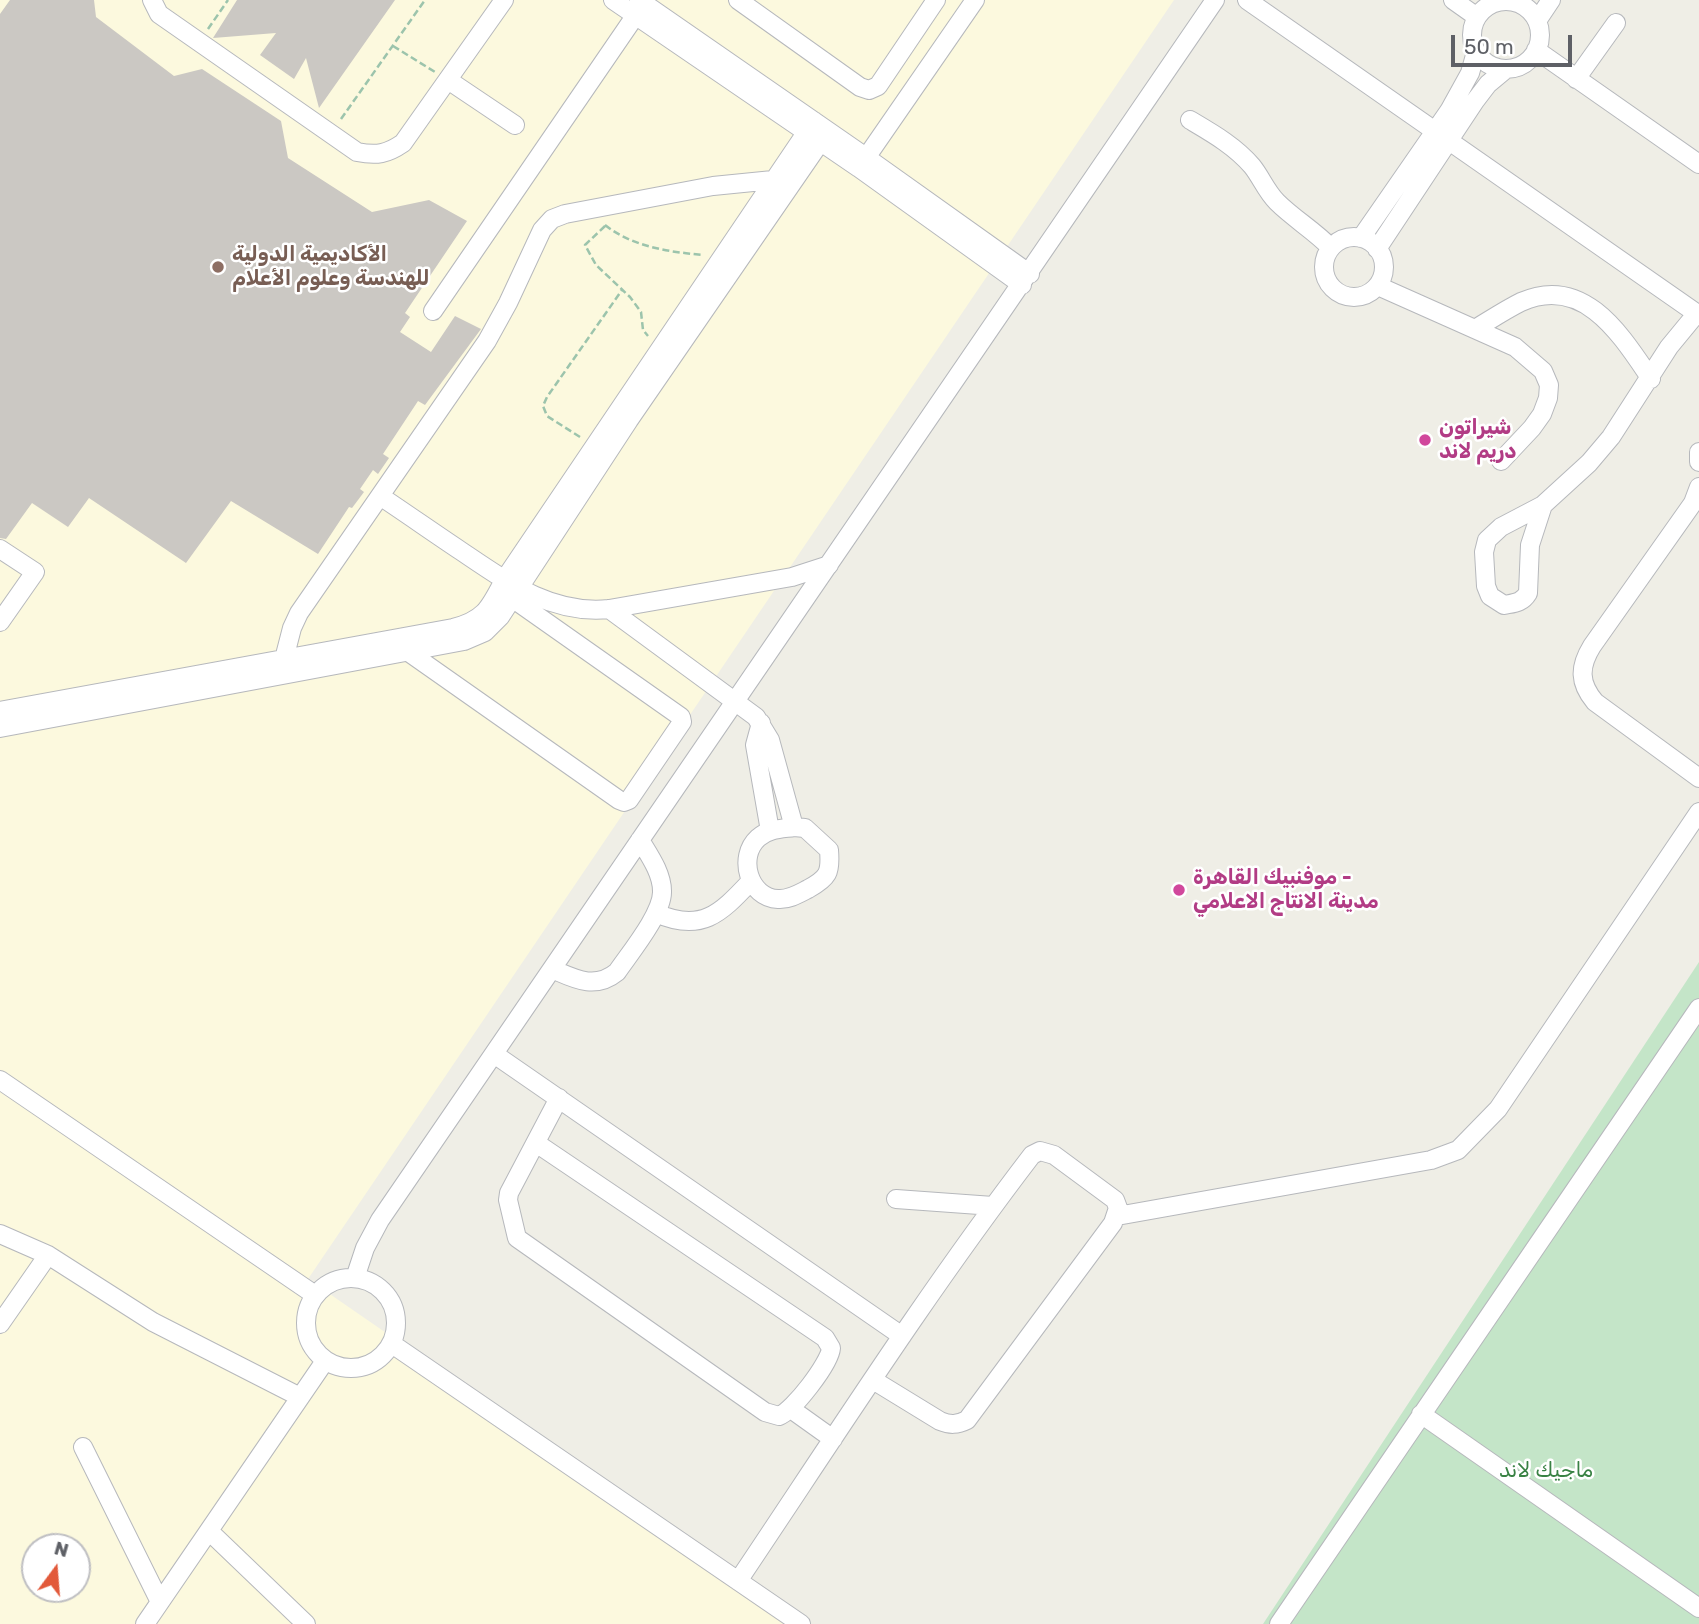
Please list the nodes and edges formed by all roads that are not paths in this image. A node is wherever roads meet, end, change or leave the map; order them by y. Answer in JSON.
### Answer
{"nodes":[{"id":1,"x":152,"y":0,"type":"edge"},
{"id":2,"x":504,"y":0,"type":"edge"},
{"id":3,"x":613,"y":0,"type":"edge"},
{"id":4,"x":936,"y":0,"type":"edge"},
{"id":5,"x":975,"y":0,"type":"edge"},
{"id":6,"x":1215,"y":0,"type":"edge"},
{"id":7,"x":1247,"y":0,"type":"edge"},
{"id":8,"x":1453,"y":0,"type":"edge"},
{"id":9,"x":1551,"y":0,"type":"edge"},
{"id":10,"x":742,"y":1,"type":"edge"},
{"id":11,"x":1505,"y":1,"type":"edge"},
{"id":12,"x":640,"y":6,"type":"edge"},
{"id":13,"x":1477,"y":17,"type":"junction"},
{"id":14,"x":1537,"y":21,"type":"junction"},
{"id":15,"x":1615,"y":23,"type":"dead end"},
{"id":16,"x":1536,"y":50,"type":"junction"},
{"id":17,"x":1476,"y":52,"type":"junction"},
{"id":18,"x":899,"y":55,"type":"junction"},
{"id":19,"x":1506,"y":69,"type":"junction"},
{"id":20,"x":925,"y":73,"type":"junction"},
{"id":21,"x":1576,"y":79,"type":"junction"},
{"id":22,"x":448,"y":80,"type":"junction"},
{"id":23,"x":1190,"y":120,"type":"dead end"},
{"id":24,"x":515,"y":125,"type":"dead end"},
{"id":25,"x":817,"y":131,"type":"junction"},
{"id":26,"x":1442,"y":136,"type":"junction"},
{"id":27,"x":863,"y":163,"type":"junction"},
{"id":28,"x":1699,"y":164,"type":"edge"},
{"id":29,"x":780,"y":185,"type":"junction"},
{"id":30,"x":1362,"y":238,"type":"junction"},
{"id":31,"x":1331,"y":248,"type":"junction"},
{"id":32,"x":1377,"y":249,"type":"junction"},
{"id":33,"x":1026,"y":279,"type":"junction"},
{"id":34,"x":1378,"y":286,"type":"junction"},
{"id":35,"x":433,"y":312,"type":"dead end"},
{"id":36,"x":1698,"y":314,"type":"edge"},
{"id":37,"x":1475,"y":329,"type":"junction"},
{"id":38,"x":1651,"y":379,"type":"junction"},
{"id":39,"x":1699,"y":452,"type":"edge"},
{"id":40,"x":1501,"y":461,"type":"dead end"},
{"id":41,"x":1699,"y":462,"type":"edge"},
{"id":42,"x":1699,"y":487,"type":"edge"},
{"id":43,"x":380,"y":496,"type":"junction"},
{"id":44,"x":1544,"y":506,"type":"junction"},
{"id":45,"x":0,"y":549,"type":"edge"},
{"id":46,"x":829,"y":565,"type":"junction"},
{"id":47,"x":511,"y":589,"type":"junction"},
{"id":48,"x":609,"y":609,"type":"junction"},
{"id":49,"x":0,"y":622,"type":"edge"},
{"id":50,"x":407,"y":651,"type":"junction"},
{"id":51,"x":288,"y":667,"type":"junction"},
{"id":52,"x":198,"y":684,"type":"junction"},
{"id":53,"x":736,"y":701,"type":"junction"},
{"id":54,"x":0,"y":711,"type":"edge"},
{"id":55,"x":761,"y":723,"type":"junction"},
{"id":56,"x":0,"y":727,"type":"edge"},
{"id":57,"x":1699,"y":778,"type":"edge"},
{"id":58,"x":1699,"y":812,"type":"edge"},
{"id":59,"x":794,"y":827,"type":"junction"},
{"id":60,"x":770,"y":831,"type":"junction"},
{"id":61,"x":640,"y":840,"type":"junction"},
{"id":62,"x":750,"y":882,"type":"junction"},
{"id":63,"x":656,"y":913,"type":"junction"},
{"id":64,"x":552,"y":969,"type":"junction"},
{"id":65,"x":1699,"y":1008,"type":"edge"},
{"id":66,"x":494,"y":1054,"type":"junction"},
{"id":67,"x":0,"y":1080,"type":"edge"},
{"id":68,"x":559,"y":1098,"type":"junction"},
{"id":69,"x":536,"y":1143,"type":"junction"},
{"id":70,"x":896,"y":1199,"type":"dead end"},
{"id":71,"x":993,"y":1206,"type":"junction"},
{"id":72,"x":1117,"y":1216,"type":"junction"},
{"id":73,"x":0,"y":1234,"type":"edge"},
{"id":74,"x":48,"y":1255,"type":"junction"},
{"id":75,"x":355,"y":1278,"type":"junction"},
{"id":76,"x":315,"y":1295,"type":"junction"},
{"id":77,"x":0,"y":1324,"type":"edge"},
{"id":78,"x":902,"y":1336,"type":"junction"},
{"id":79,"x":392,"y":1344,"type":"junction"},
{"id":80,"x":325,"y":1361,"type":"junction"},
{"id":81,"x":873,"y":1380,"type":"junction"},
{"id":82,"x":300,"y":1397,"type":"junction"},
{"id":83,"x":791,"y":1409,"type":"junction"},
{"id":84,"x":1421,"y":1414,"type":"junction"},
{"id":85,"x":833,"y":1439,"type":"junction"},
{"id":86,"x":83,"y":1447,"type":"dead end"},
{"id":87,"x":209,"y":1531,"type":"junction"},
{"id":88,"x":738,"y":1581,"type":"junction"},
{"id":89,"x":160,"y":1602,"type":"junction"},
{"id":90,"x":1699,"y":1608,"type":"edge"},
{"id":91,"x":145,"y":1624,"type":"edge"},
{"id":92,"x":306,"y":1624,"type":"edge"},
{"id":93,"x":801,"y":1624,"type":"edge"},
{"id":94,"x":1279,"y":1624,"type":"edge"}],
"edges":[{"from":1,"to":22,"type":"street"},
{"from":2,"to":22,"type":"street"},
{"from":3,"to":12,"type":"street"},
{"from":4,"to":18,"type":"street"},
{"from":5,"to":20,"type":"street"},
{"from":6,"to":33,"type":"street"},
{"from":7,"to":26,"type":"street"},
{"from":8,"to":13,"type":"street"},
{"from":9,"to":14,"type":"street"},
{"from":10,"to":18,"type":"street"},
{"from":11,"to":13,"type":"street"},
{"from":11,"to":14,"type":"street"},
{"from":12,"to":25,"type":"street"},
{"from":12,"to":35,"type":"street"},
{"from":13,"to":17,"type":"street"},
{"from":14,"to":16,"type":"street"},
{"from":15,"to":21,"type":"street"},
{"from":16,"to":19,"type":"street"},
{"from":16,"to":21,"type":"street"},
{"from":17,"to":19,"type":"street"},
{"from":17,"to":26,"type":"street"},
{"from":18,"to":20,"type":"street"},
{"from":19,"to":26,"type":"street"},
{"from":20,"to":27,"type":"street"},
{"from":21,"to":28,"type":"street"},
{"from":22,"to":24,"type":"street"},
{"from":23,"to":31,"type":"street"},
{"from":25,"to":27,"type":"street"},
{"from":25,"to":29,"type":"street"},
{"from":26,"to":30,"type":"street"},
{"from":26,"to":32,"type":"street"},
{"from":26,"to":36,"type":"street"},
{"from":27,"to":33,"type":"street"},
{"from":29,"to":43,"type":"street"},
{"from":29,"to":47,"type":"street"},
{"from":29,"to":47,"type":"street"},
{"from":30,"to":31,"type":"street"},
{"from":30,"to":32,"type":"street"},
{"from":31,"to":34,"type":"street"},
{"from":32,"to":34,"type":"street"},
{"from":33,"to":46,"type":"street"},
{"from":34,"to":37,"type":"street"},
{"from":36,"to":38,"type":"street"},
{"from":37,"to":38,"type":"street"},
{"from":37,"to":40,"type":"street"},
{"from":38,"to":44,"type":"street"},
{"from":39,"to":41,"type":"street"},
{"from":42,"to":57,"type":"street"},
{"from":43,"to":47,"type":"street"},
{"from":43,"to":51,"type":"street"},
{"from":44,"to":44,"type":"street"},
{"from":45,"to":49,"type":"street"},
{"from":46,"to":48,"type":"street"},
{"from":46,"to":53,"type":"street"},
{"from":47,"to":48,"type":"street"},
{"from":47,"to":50,"type":"street"},
{"from":47,"to":50,"type":"street"},
{"from":47,"to":51,"type":"street"},
{"from":48,"to":53,"type":"street"},
{"from":50,"to":51,"type":"street"},
{"from":51,"to":52,"type":"street"},
{"from":52,"to":54,"type":"street"},
{"from":52,"to":56,"type":"street"},
{"from":53,"to":55,"type":"street"},
{"from":53,"to":61,"type":"street"},
{"from":55,"to":59,"type":"street"},
{"from":55,"to":60,"type":"street"},
{"from":58,"to":72,"type":"street"},
{"from":59,"to":60,"type":"street"},
{"from":59,"to":62,"type":"street"},
{"from":60,"to":62,"type":"street"},
{"from":61,"to":63,"type":"street"},
{"from":61,"to":64,"type":"street"},
{"from":62,"to":63,"type":"street"},
{"from":63,"to":64,"type":"street"},
{"from":64,"to":66,"type":"street"},
{"from":65,"to":84,"type":"street"},
{"from":66,"to":68,"type":"street"},
{"from":66,"to":75,"type":"street"},
{"from":67,"to":76,"type":"street"},
{"from":68,"to":69,"type":"street"},
{"from":68,"to":78,"type":"street"},
{"from":69,"to":83,"type":"street"},
{"from":69,"to":83,"type":"street"},
{"from":70,"to":71,"type":"street"},
{"from":71,"to":72,"type":"street"},
{"from":71,"to":78,"type":"street"},
{"from":72,"to":81,"type":"street"},
{"from":73,"to":74,"type":"street"},
{"from":74,"to":77,"type":"street"},
{"from":74,"to":82,"type":"street"},
{"from":75,"to":76,"type":"street"},
{"from":75,"to":79,"type":"street"},
{"from":76,"to":80,"type":"street"},
{"from":78,"to":81,"type":"street"},
{"from":79,"to":80,"type":"street"},
{"from":79,"to":88,"type":"street"},
{"from":80,"to":82,"type":"street"},
{"from":81,"to":85,"type":"street"},
{"from":82,"to":87,"type":"street"},
{"from":83,"to":85,"type":"street"},
{"from":84,"to":90,"type":"street"},
{"from":84,"to":94,"type":"street"},
{"from":85,"to":88,"type":"street"},
{"from":86,"to":89,"type":"street"},
{"from":87,"to":89,"type":"street"},
{"from":87,"to":92,"type":"street"},
{"from":88,"to":93,"type":"street"},
{"from":89,"to":91,"type":"street"}]}
